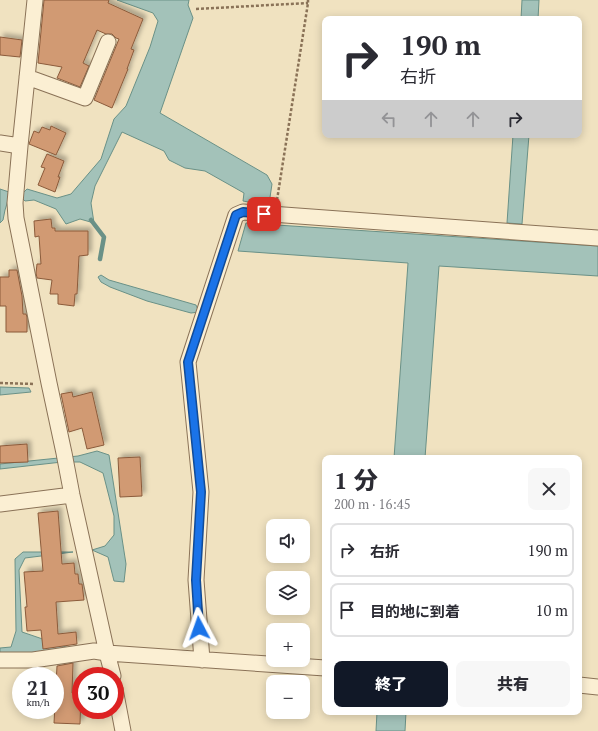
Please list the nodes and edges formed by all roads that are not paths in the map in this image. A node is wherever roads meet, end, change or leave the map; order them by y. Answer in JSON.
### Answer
{"nodes":[{"id":1,"x":35,"y":0,"type":"edge"},
{"id":2,"x":108,"y":42,"type":"dead end"},
{"id":3,"x":27,"y":76,"type":"junction"},
{"id":4,"x":0,"y":143,"type":"edge"},
{"id":5,"x":20,"y":146,"type":"junction"},
{"id":6,"x":598,"y":238,"type":"edge"},
{"id":7,"x":72,"y":495,"type":"junction"},
{"id":8,"x":0,"y":504,"type":"edge"},
{"id":9,"x":107,"y":653,"type":"junction"},
{"id":10,"x":0,"y":660,"type":"edge"},
{"id":11,"x":202,"y":660,"type":"junction"},
{"id":12,"x":111,"y":667,"type":"edge"},
{"id":13,"x":322,"y":668,"type":"edge"},
{"id":14,"x":582,"y":685,"type":"edge"},
{"id":15,"x":598,"y":686,"type":"edge"},
{"id":16,"x":121,"y":719,"type":"edge"},
{"id":17,"x":123,"y":731,"type":"edge"}],
"edges":[{"from":1,"to":3,"type":"street"},
{"from":2,"to":3,"type":"street"},
{"from":3,"to":5,"type":"street"},
{"from":4,"to":5,"type":"street"},
{"from":5,"to":7,"type":"street"},
{"from":6,"to":11,"type":"street"},
{"from":7,"to":8,"type":"street"},
{"from":7,"to":9,"type":"street"},
{"from":9,"to":10,"type":"street"},
{"from":9,"to":11,"type":"street"},
{"from":9,"to":12,"type":"street"},
{"from":11,"to":13,"type":"street"},
{"from":14,"to":15,"type":"street"},
{"from":16,"to":17,"type":"street"}]}
